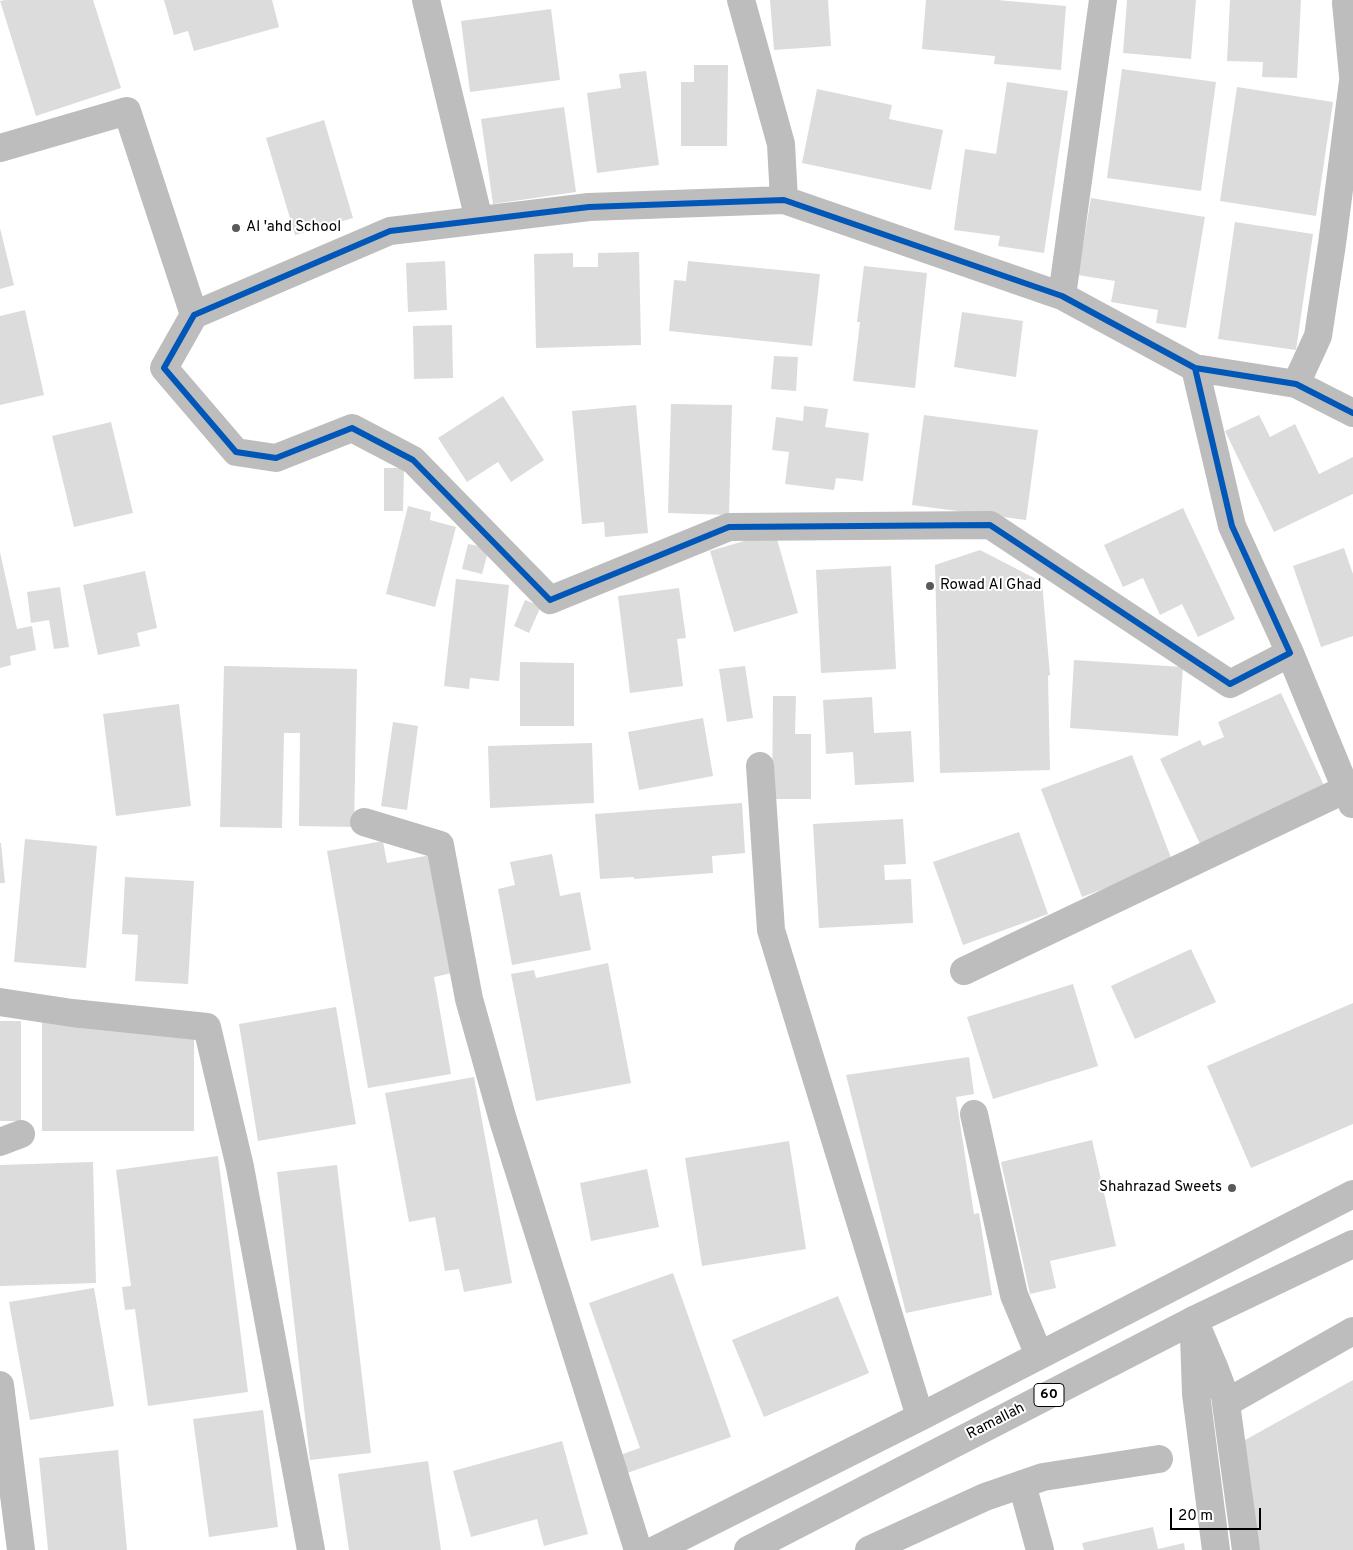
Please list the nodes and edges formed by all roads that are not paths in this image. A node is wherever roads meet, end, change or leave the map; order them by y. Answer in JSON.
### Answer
{"nodes":[{"id":1,"x":426,"y":0,"type":"edge"},
{"id":2,"x":741,"y":0,"type":"edge"},
{"id":3,"x":1103,"y":0,"type":"edge"},
{"id":4,"x":1346,"y":3,"type":"dead end"},
{"id":5,"x":1353,"y":76,"type":"edge"},
{"id":6,"x":1353,"y":82,"type":"edge"},
{"id":7,"x":0,"y":148,"type":"edge"},
{"id":8,"x":784,"y":200,"type":"junction"},
{"id":9,"x":478,"y":220,"type":"junction"},
{"id":10,"x":1062,"y":296,"type":"junction"},
{"id":11,"x":194,"y":315,"type":"junction"},
{"id":12,"x":1195,"y":368,"type":"junction"},
{"id":13,"x":1296,"y":384,"type":"junction"},
{"id":14,"x":1353,"y":413,"type":"edge"},
{"id":15,"x":1290,"y":653,"type":"junction"},
{"id":16,"x":760,"y":766,"type":"dead end"},
{"id":17,"x":1350,"y":797,"type":"edge"},
{"id":18,"x":364,"y":822,"type":"dead end"},
{"id":19,"x":964,"y":971,"type":"dead end"},
{"id":20,"x":0,"y":1002,"type":"edge"},
{"id":21,"x":974,"y":1114,"type":"dead end"},
{"id":22,"x":1353,"y":1194,"type":"edge"},
{"id":23,"x":1353,"y":1244,"type":"edge"},
{"id":24,"x":1194,"y":1320,"type":"junction"},
{"id":25,"x":1353,"y":1331,"type":"edge"},
{"id":26,"x":1039,"y":1355,"type":"junction"},
{"id":27,"x":0,"y":1385,"type":"edge"},
{"id":28,"x":1226,"y":1403,"type":"junction"},
{"id":29,"x":920,"y":1417,"type":"junction"},
{"id":30,"x":1159,"y":1459,"type":"dead end"},
{"id":31,"x":1022,"y":1484,"type":"junction"},
{"id":32,"x":21,"y":1550,"type":"edge"},
{"id":33,"x":311,"y":1550,"type":"edge"},
{"id":34,"x":638,"y":1550,"type":"edge"},
{"id":35,"x":655,"y":1550,"type":"edge"},
{"id":36,"x":748,"y":1550,"type":"edge"},
{"id":37,"x":869,"y":1550,"type":"edge"},
{"id":38,"x":1040,"y":1550,"type":"edge"},
{"id":39,"x":1216,"y":1550,"type":"edge"},
{"id":40,"x":1246,"y":1550,"type":"edge"}],
"edges":[{"from":1,"to":9,"type":"main road"},
{"from":2,"to":8,"type":"main road"},
{"from":3,"to":10,"type":"main road"},
{"from":4,"to":5,"type":"main road"},
{"from":6,"to":13,"type":"main road"},
{"from":7,"to":11,"type":"main road"},
{"from":8,"to":9,"type":"main road"},
{"from":8,"to":10,"type":"main road"},
{"from":9,"to":11,"type":"main road"},
{"from":10,"to":12,"type":"main road"},
{"from":11,"to":15,"type":"main road"},
{"from":12,"to":13,"type":"main road"},
{"from":12,"to":15,"type":"main road"},
{"from":13,"to":14,"type":"main road"},
{"from":15,"to":17,"type":"main road"},
{"from":16,"to":29,"type":"main road"},
{"from":17,"to":19,"type":"main road"},
{"from":18,"to":34,"type":"main road"},
{"from":20,"to":33,"type":"main road"},
{"from":21,"to":26,"type":"main road"},
{"from":22,"to":26,"type":"main road"},
{"from":23,"to":24,"type":"main road","name":"Ramallah","number":"60"},
{"from":24,"to":28,"type":"main road"},
{"from":24,"to":36,"type":"main road","name":"Ramallah","number":"60"},
{"from":24,"to":39,"type":"main road"},
{"from":25,"to":28,"type":"main road"},
{"from":26,"to":29,"type":"main road"},
{"from":27,"to":32,"type":"main road"},
{"from":28,"to":40,"type":"main road"},
{"from":29,"to":35,"type":"main road"},
{"from":30,"to":31,"type":"main road"},
{"from":31,"to":37,"type":"main road"},
{"from":31,"to":38,"type":"main road"}]}
